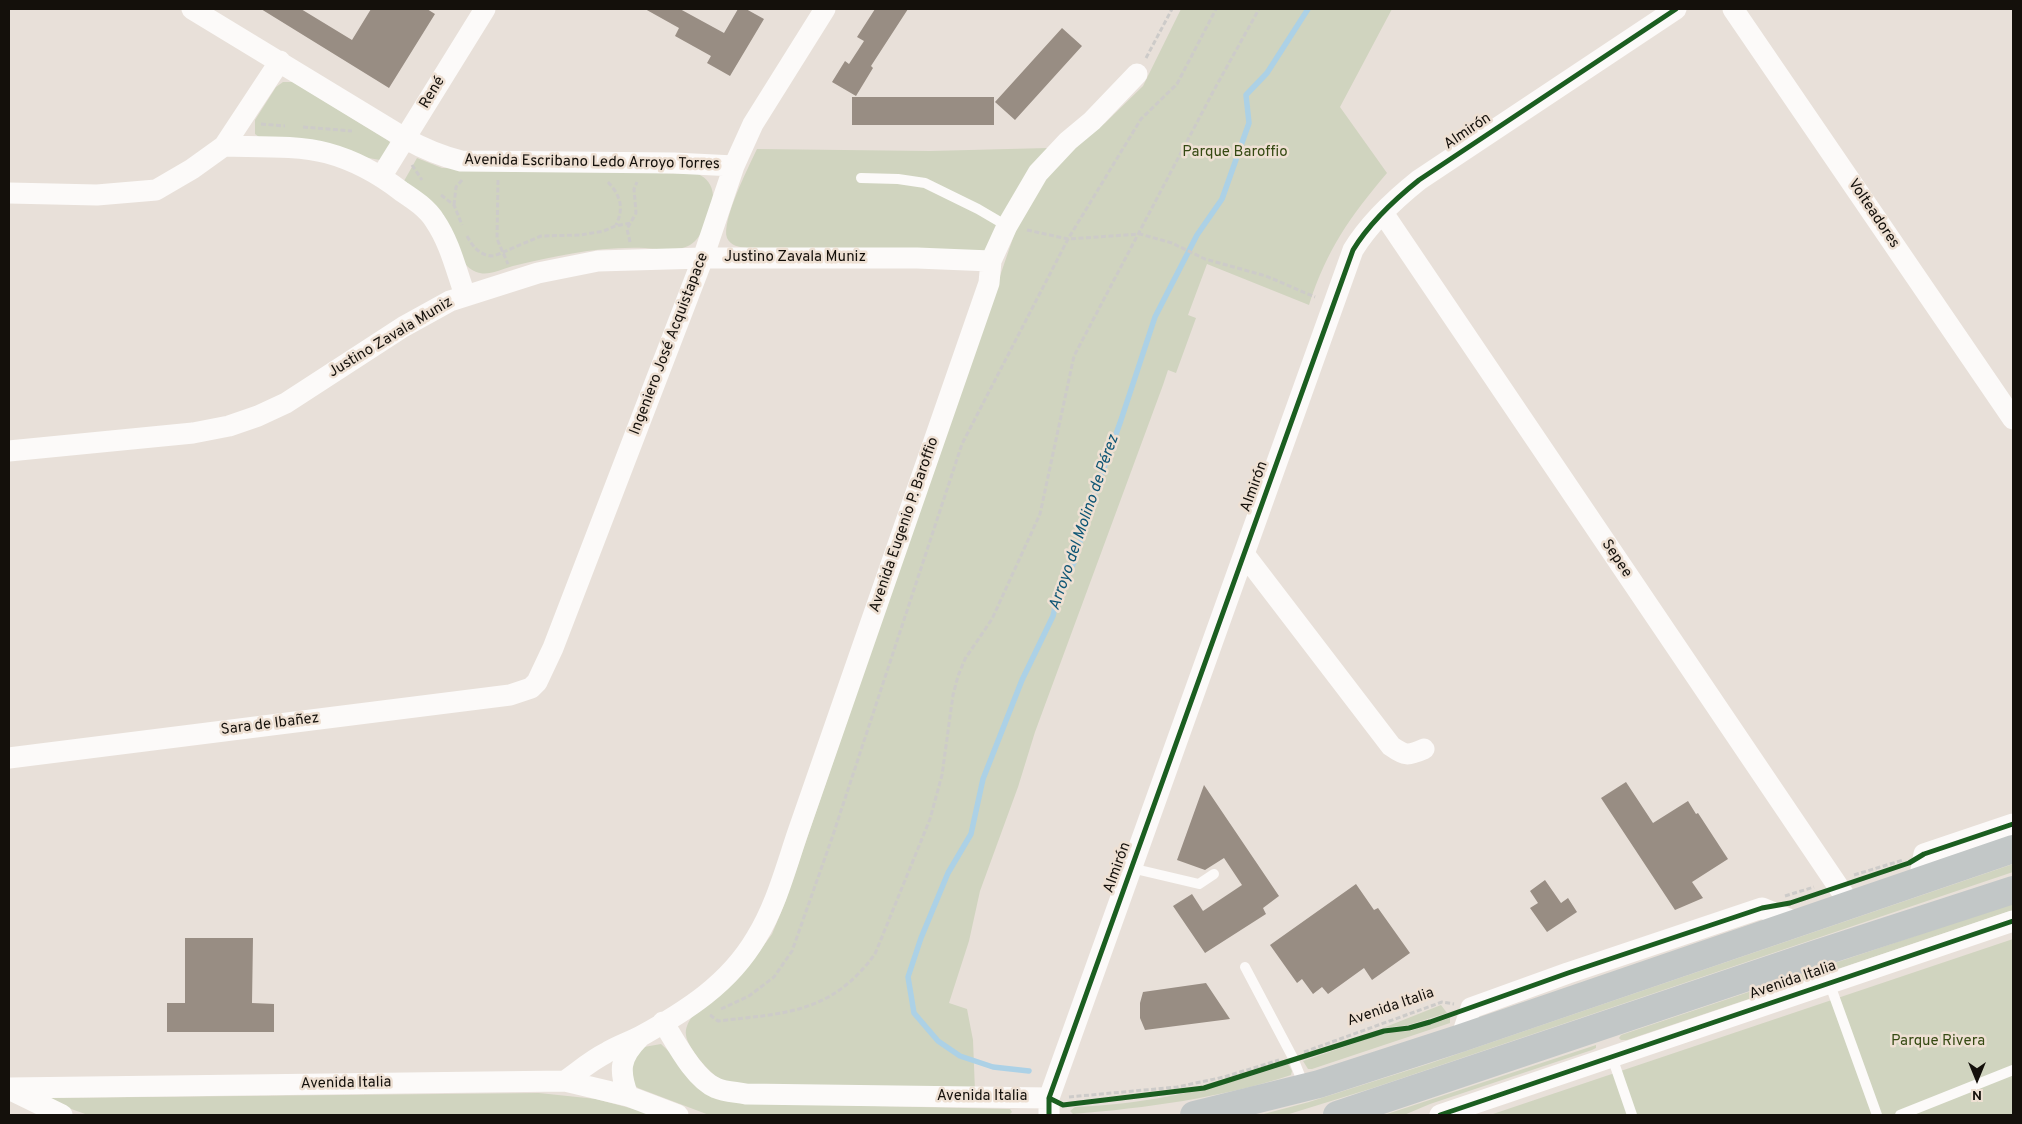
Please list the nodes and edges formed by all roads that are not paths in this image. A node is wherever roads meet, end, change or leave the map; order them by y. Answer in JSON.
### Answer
{"nodes":[{"id":1,"x":192,"y":9,"type":"edge"},
{"id":2,"x":485,"y":9,"type":"edge"},
{"id":3,"x":825,"y":9,"type":"edge"},
{"id":4,"x":1676,"y":9,"type":"edge"},
{"id":5,"x":1733,"y":9,"type":"edge"},
{"id":6,"x":280,"y":61,"type":"junction"},
{"id":7,"x":1138,"y":74,"type":"road end"},
{"id":8,"x":224,"y":146,"type":"junction"},
{"id":9,"x":400,"y":147,"type":"junction"},
{"id":10,"x":734,"y":166,"type":"junction"},
{"id":11,"x":381,"y":177,"type":"junction"},
{"id":12,"x":861,"y":178,"type":"dead end"},
{"id":13,"x":9,"y":193,"type":"edge"},
{"id":14,"x":1383,"y":213,"type":"junction"},
{"id":15,"x":1007,"y":226,"type":"junction"},
{"id":16,"x":703,"y":258,"type":"junction"},
{"id":17,"x":991,"y":261,"type":"junction"},
{"id":18,"x":466,"y":295,"type":"junction"},
{"id":19,"x":2013,"y":419,"type":"edge"},
{"id":20,"x":9,"y":451,"type":"edge"},
{"id":21,"x":1244,"y":554,"type":"junction"},
{"id":22,"x":531,"y":688,"type":"joint"},
{"id":23,"x":1424,"y":749,"type":"dead end"},
{"id":24,"x":9,"y":758,"type":"edge"},
{"id":25,"x":2013,"y":824,"type":"edge"},
{"id":26,"x":2013,"y":850,"type":"edge"},
{"id":27,"x":1131,"y":868,"type":"junction"},
{"id":28,"x":1214,"y":874,"type":"dead end"},
{"id":29,"x":1919,"y":881,"type":"junction"},
{"id":30,"x":2013,"y":890,"type":"edge"},
{"id":31,"x":1844,"y":896,"type":"junction"},
{"id":32,"x":2013,"y":921,"type":"edge"},
{"id":33,"x":1798,"y":922,"type":"junction"},
{"id":34,"x":1246,"y":967,"type":"dead end"},
{"id":35,"x":1829,"y":982,"type":"junction"},
{"id":36,"x":664,"y":1022,"type":"junction"},
{"id":37,"x":1600,"y":1026,"type":"junction"},
{"id":38,"x":640,"y":1036,"type":"junction"},
{"id":39,"x":1461,"y":1038,"type":"junction"},
{"id":40,"x":1612,"y":1057,"type":"junction"},
{"id":41,"x":2013,"y":1070,"type":"edge"},
{"id":42,"x":565,"y":1080,"type":"junction"},
{"id":43,"x":9,"y":1088,"type":"edge"},
{"id":44,"x":1305,"y":1088,"type":"junction"},
{"id":45,"x":628,"y":1096,"type":"junction"},
{"id":46,"x":1049,"y":1106,"type":"edge"},
{"id":47,"x":62,"y":1115,"type":"edge"},
{"id":48,"x":678,"y":1115,"type":"edge"},
{"id":49,"x":1194,"y":1115,"type":"edge"},
{"id":50,"x":1338,"y":1115,"type":"edge"},
{"id":51,"x":1440,"y":1115,"type":"edge"},
{"id":52,"x":1632,"y":1115,"type":"edge"},
{"id":53,"x":1877,"y":1115,"type":"edge"},
{"id":54,"x":1900,"y":1115,"type":"edge"}],
"edges":[{"from":1,"to":6,"type":"street","name":"Avenida Escribano Ledo Arroyo Torres"},
{"from":2,"to":9,"type":"street","name":"René"},
{"from":3,"to":10,"type":"street","name":"Ingeniero José Acquistapace"},
{"from":4,"to":14,"type":"street","name":"Almirón"},
{"from":5,"to":19,"type":"street","name":"Volteadores"},
{"from":6,"to":8,"type":"street"},
{"from":6,"to":9,"type":"street","name":"Avenida Escribano Ledo Arroyo Torres"},
{"from":7,"to":15,"type":"street","name":"Avenida Eugenio P. Baroffio"},
{"from":8,"to":11,"type":"street"},
{"from":8,"to":13,"type":"street"},
{"from":9,"to":10,"type":"street","name":"Avenida Escribano Ledo Arroyo Torres"},
{"from":9,"to":11,"type":"street","name":"René"},
{"from":10,"to":16,"type":"street","name":"Ingeniero José Acquistapace"},
{"from":11,"to":18,"type":"street"},
{"from":12,"to":15,"type":"lane"},
{"from":14,"to":21,"type":"street","name":"Almirón"},
{"from":14,"to":31,"type":"street","name":"Sepee"},
{"from":15,"to":17,"type":"street","name":"Avenida Eugenio P. Baroffio"},
{"from":16,"to":17,"type":"street","name":"Justino Zavala Muniz"},
{"from":16,"to":18,"type":"street","name":"Justino Zavala Muniz"},
{"from":16,"to":22,"type":"street","name":"Ingeniero José Acquistapace"},
{"from":17,"to":36,"type":"street","name":"Avenida Eugenio P. Baroffio"},
{"from":18,"to":20,"type":"street","name":"Justino Zavala Muniz"},
{"from":21,"to":23,"type":"street"},
{"from":21,"to":27,"type":"street","name":"Almirón"},
{"from":22,"to":24,"type":"street","name":"Sara de Ibañez"},
{"from":25,"to":29,"type":"street"},
{"from":26,"to":29,"type":"main road"},
{"from":27,"to":28,"type":"lane"},
{"from":27,"to":46,"type":"street","name":"Almirón"},
{"from":29,"to":31,"type":"main road"},
{"from":30,"to":37,"type":"main road","name":"Avenida Italia"},
{"from":31,"to":33,"type":"main road"},
{"from":32,"to":35,"type":"street","name":"Avenida Italia"},
{"from":33,"to":39,"type":"main road"},
{"from":33,"to":39,"type":"street"},
{"from":34,"to":44,"type":"lane"},
{"from":35,"to":40,"type":"street","name":"Avenida Italia"},
{"from":35,"to":53,"type":"lane"},
{"from":36,"to":38,"type":"street","name":"Avenida Eugenio P. Baroffio"},
{"from":36,"to":46,"type":"street","name":"Avenida Italia"},
{"from":37,"to":40,"type":"street"},
{"from":37,"to":50,"type":"main road","name":"Avenida Italia"},
{"from":38,"to":42,"type":"street","name":"Avenida Eugenio P. Baroffio"},
{"from":38,"to":45,"type":"street","name":"Avenida Eugenio P. Baroffio"},
{"from":39,"to":44,"type":"main road"},
{"from":40,"to":51,"type":"street","name":"Avenida Italia"},
{"from":40,"to":52,"type":"lane"},
{"from":41,"to":54,"type":"lane"},
{"from":42,"to":43,"type":"street","name":"Avenida Italia"},
{"from":42,"to":45,"type":"street","name":"Avenida Italia"},
{"from":43,"to":47,"type":"street"},
{"from":44,"to":49,"type":"main road"},
{"from":45,"to":48,"type":"street","name":"Avenida Italia"}]}
